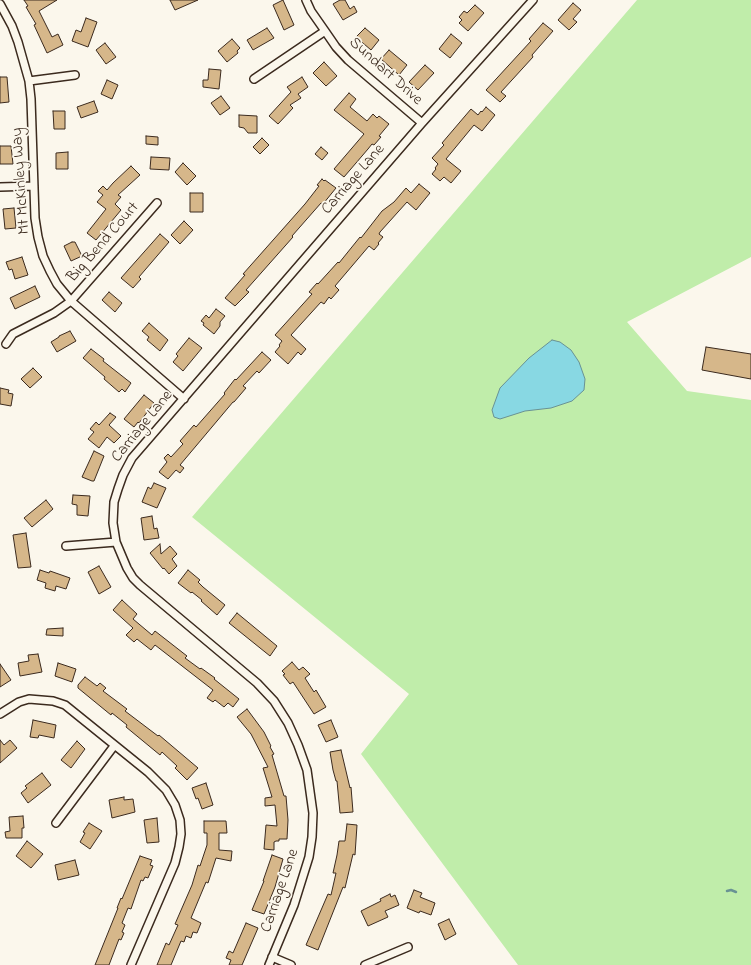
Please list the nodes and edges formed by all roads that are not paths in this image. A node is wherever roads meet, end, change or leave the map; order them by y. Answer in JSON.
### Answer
{"nodes":[{"id":1,"x":306,"y":0,"type":"edge"},
{"id":2,"x":533,"y":0,"type":"edge"},
{"id":3,"x":0,"y":4,"type":"edge"},
{"id":4,"x":325,"y":31,"type":"junction"},
{"id":5,"x":75,"y":75,"type":"dead end"},
{"id":6,"x":254,"y":78,"type":"dead end"},
{"id":7,"x":29,"y":81,"type":"junction"},
{"id":8,"x":422,"y":123,"type":"junction"},
{"id":9,"x":34,"y":186,"type":"junction"},
{"id":10,"x":0,"y":187,"type":"edge"},
{"id":11,"x":157,"y":203,"type":"dead end"},
{"id":12,"x":71,"y":301,"type":"junction"},
{"id":13,"x":6,"y":344,"type":"dead end"},
{"id":14,"x":184,"y":399,"type":"junction"},
{"id":15,"x":116,"y":542,"type":"junction"},
{"id":16,"x":66,"y":546,"type":"dead end"},
{"id":17,"x":0,"y":714,"type":"edge"},
{"id":18,"x":114,"y":746,"type":"junction"},
{"id":19,"x":56,"y":823,"type":"dead end"},
{"id":20,"x":408,"y":947,"type":"dead end"},
{"id":21,"x":272,"y":957,"type":"junction"},
{"id":22,"x":131,"y":965,"type":"edge"},
{"id":23,"x":269,"y":965,"type":"edge"},
{"id":24,"x":291,"y":965,"type":"edge"},
{"id":25,"x":365,"y":965,"type":"edge"}],
"edges":[{"from":1,"to":4,"type":"street","name":"Sundart Drive"},
{"from":2,"to":8,"type":"street","name":"Carriage Lane"},
{"from":3,"to":7,"type":"street","name":"Mt McKinley Way"},
{"from":4,"to":6,"type":"street"},
{"from":4,"to":8,"type":"street","name":"Sundart Drive"},
{"from":5,"to":7,"type":"street"},
{"from":7,"to":9,"type":"street","name":"Mt McKinley Way"},
{"from":8,"to":14,"type":"street","name":"Carriage Lane"},
{"from":9,"to":10,"type":"street"},
{"from":9,"to":12,"type":"street","name":"Mt McKinley Way"},
{"from":11,"to":12,"type":"street","name":"Big Bend Court"},
{"from":12,"to":13,"type":"street","name":"Big Bend Court"},
{"from":12,"to":14,"type":"street","name":"Mt McKinley Way"},
{"from":14,"to":15,"type":"street","name":"Carriage Lane"},
{"from":15,"to":16,"type":"street"},
{"from":15,"to":21,"type":"street","name":"Carriage Lane"},
{"from":17,"to":18,"type":"street"},
{"from":18,"to":19,"type":"street"},
{"from":18,"to":22,"type":"street"},
{"from":20,"to":25,"type":"street"},
{"from":21,"to":23,"type":"street","name":"Carriage Lane"},
{"from":21,"to":24,"type":"street"}]}
